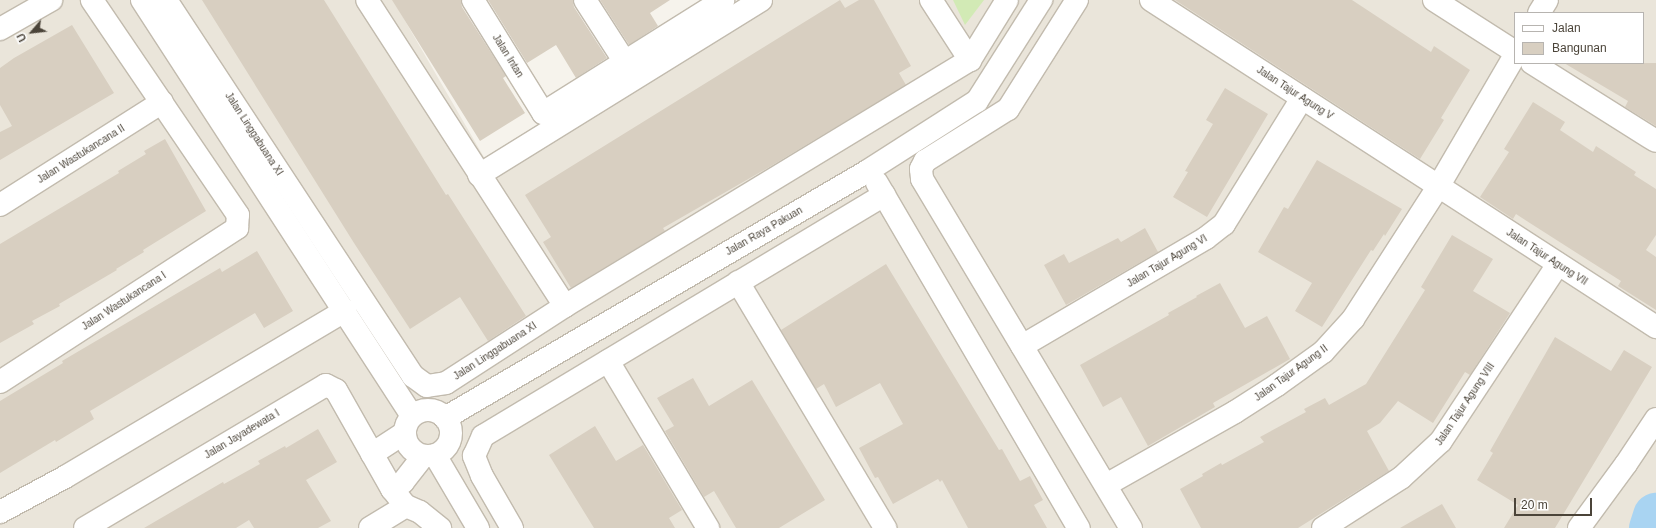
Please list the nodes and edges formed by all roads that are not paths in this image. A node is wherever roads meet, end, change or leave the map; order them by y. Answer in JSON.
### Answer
{"nodes":[{"id":1,"x":50,"y":0,"type":"edge"},
{"id":2,"x":92,"y":0,"type":"edge"},
{"id":3,"x":142,"y":0,"type":"edge"},
{"id":4,"x":166,"y":0,"type":"edge"},
{"id":5,"x":367,"y":0,"type":"edge"},
{"id":6,"x":473,"y":0,"type":"edge"},
{"id":7,"x":585,"y":0,"type":"edge"},
{"id":8,"x":761,"y":0,"type":"edge"},
{"id":9,"x":931,"y":0,"type":"edge"},
{"id":10,"x":1007,"y":0,"type":"edge"},
{"id":11,"x":1041,"y":0,"type":"edge"},
{"id":12,"x":1077,"y":0,"type":"edge"},
{"id":13,"x":1151,"y":0,"type":"edge"},
{"id":14,"x":1434,"y":0,"type":"edge"},
{"id":15,"x":1547,"y":0,"type":"edge"},
{"id":16,"x":710,"y":3,"type":"edge"},
{"id":17,"x":1540,"y":12,"type":"edge"},
{"id":18,"x":0,"y":30,"type":"edge"},
{"id":19,"x":1514,"y":51,"type":"edge"},
{"id":20,"x":1514,"y":58,"type":"edge"},
{"id":21,"x":970,"y":60,"type":"junction"},
{"id":22,"x":625,"y":62,"type":"junction"},
{"id":23,"x":1534,"y":64,"type":"edge"},
{"id":24,"x":1302,"y":98,"type":"junction"},
{"id":25,"x":162,"y":102,"type":"junction"},
{"id":26,"x":1656,"y":141,"type":"edge"},
{"id":27,"x":869,"y":170,"type":"junction"},
{"id":28,"x":479,"y":175,"type":"junction"},
{"id":29,"x":1438,"y":187,"type":"junction"},
{"id":30,"x":884,"y":195,"type":"junction"},
{"id":31,"x":0,"y":205,"type":"edge"},
{"id":32,"x":1558,"y":264,"type":"junction"},
{"id":33,"x":738,"y":282,"type":"junction"},
{"id":34,"x":565,"y":306,"type":"junction"},
{"id":35,"x":346,"y":311,"type":"junction"},
{"id":36,"x":1656,"y":327,"type":"edge"},
{"id":37,"x":1022,"y":346,"type":"junction"},
{"id":38,"x":608,"y":361,"type":"junction"},
{"id":39,"x":0,"y":382,"type":"edge"},
{"id":40,"x":445,"y":418,"type":"junction"},
{"id":41,"x":1656,"y":419,"type":"edge"},
{"id":42,"x":408,"y":424,"type":"junction"},
{"id":43,"x":372,"y":454,"type":"junction"},
{"id":44,"x":429,"y":455,"type":"junction"},
{"id":45,"x":1106,"y":485,"type":"junction"},
{"id":46,"x":392,"y":489,"type":"junction"},
{"id":47,"x":406,"y":506,"type":"junction"},
{"id":48,"x":0,"y":512,"type":"edge"},
{"id":49,"x":85,"y":528,"type":"edge"},
{"id":50,"x":370,"y":528,"type":"edge"},
{"id":51,"x":440,"y":528,"type":"edge"},
{"id":52,"x":478,"y":528,"type":"edge"},
{"id":53,"x":512,"y":528,"type":"edge"},
{"id":54,"x":708,"y":528,"type":"edge"},
{"id":55,"x":885,"y":528,"type":"edge"},
{"id":56,"x":1079,"y":528,"type":"edge"},
{"id":57,"x":1131,"y":528,"type":"edge"},
{"id":58,"x":1323,"y":528,"type":"edge"},
{"id":59,"x":1579,"y":528,"type":"edge"}],
"edges":[{"from":1,"to":18,"type":"street"},
{"from":2,"to":25,"type":"street"},
{"from":3,"to":35,"type":"street"},
{"from":4,"to":34,"type":"street","name":"Jalan Linggabuana XI"},
{"from":5,"to":28,"type":"street"},
{"from":6,"to":22,"type":"street","name":"Jalan Intan"},
{"from":7,"to":22,"type":"street"},
{"from":8,"to":28,"type":"street"},
{"from":9,"to":21,"type":"street"},
{"from":10,"to":21,"type":"street"},
{"from":11,"to":27,"type":"street","name":"Jalan Raya Pakuan"},
{"from":12,"to":37,"type":"street"},
{"from":13,"to":24,"type":"street","name":"Jalan Tajur Agung V"},
{"from":14,"to":19,"type":"street"},
{"from":15,"to":17,"type":"street"},
{"from":16,"to":22,"type":"street"},
{"from":20,"to":29,"type":"street","name":"Jalan Tajur Agung II"},
{"from":21,"to":34,"type":"street","name":"Jalan Linggabuana XI"},
{"from":23,"to":26,"type":"street"},
{"from":24,"to":29,"type":"street","name":"Jalan Tajur Agung V"},
{"from":24,"to":37,"type":"street","name":"Jalan Tajur Agung VI"},
{"from":25,"to":31,"type":"street","name":"Jalan Wastukancana II"},
{"from":25,"to":39,"type":"street","name":"Jalan Wastukancana I"},
{"from":27,"to":30,"type":"street"},
{"from":27,"to":40,"type":"street","name":"Jalan Raya Pakuan"},
{"from":28,"to":34,"type":"street"},
{"from":29,"to":32,"type":"street","name":"Jalan Tajur Agung VII"},
{"from":29,"to":45,"type":"street","name":"Jalan Tajur Agung II"},
{"from":30,"to":33,"type":"street"},
{"from":30,"to":56,"type":"street"},
{"from":32,"to":36,"type":"street","name":"Jalan Tajur Agung VII"},
{"from":32,"to":58,"type":"street","name":"Jalan Tajur Agung VIII"},
{"from":33,"to":38,"type":"street"},
{"from":33,"to":55,"type":"street"},
{"from":35,"to":42,"type":"street"},
{"from":35,"to":48,"type":"street"},
{"from":37,"to":45,"type":"street"},
{"from":38,"to":53,"type":"street"},
{"from":38,"to":54,"type":"street"},
{"from":40,"to":42,"type":"street"},
{"from":40,"to":44,"type":"street"},
{"from":41,"to":59,"type":"street"},
{"from":42,"to":43,"type":"street"},
{"from":42,"to":44,"type":"street"},
{"from":43,"to":46,"type":"street"},
{"from":43,"to":49,"type":"street","name":"Jalan Jayadewata I"},
{"from":44,"to":46,"type":"street"},
{"from":44,"to":52,"type":"street"},
{"from":45,"to":57,"type":"street"},
{"from":46,"to":47,"type":"street"},
{"from":47,"to":50,"type":"street"},
{"from":47,"to":51,"type":"street"}]}
